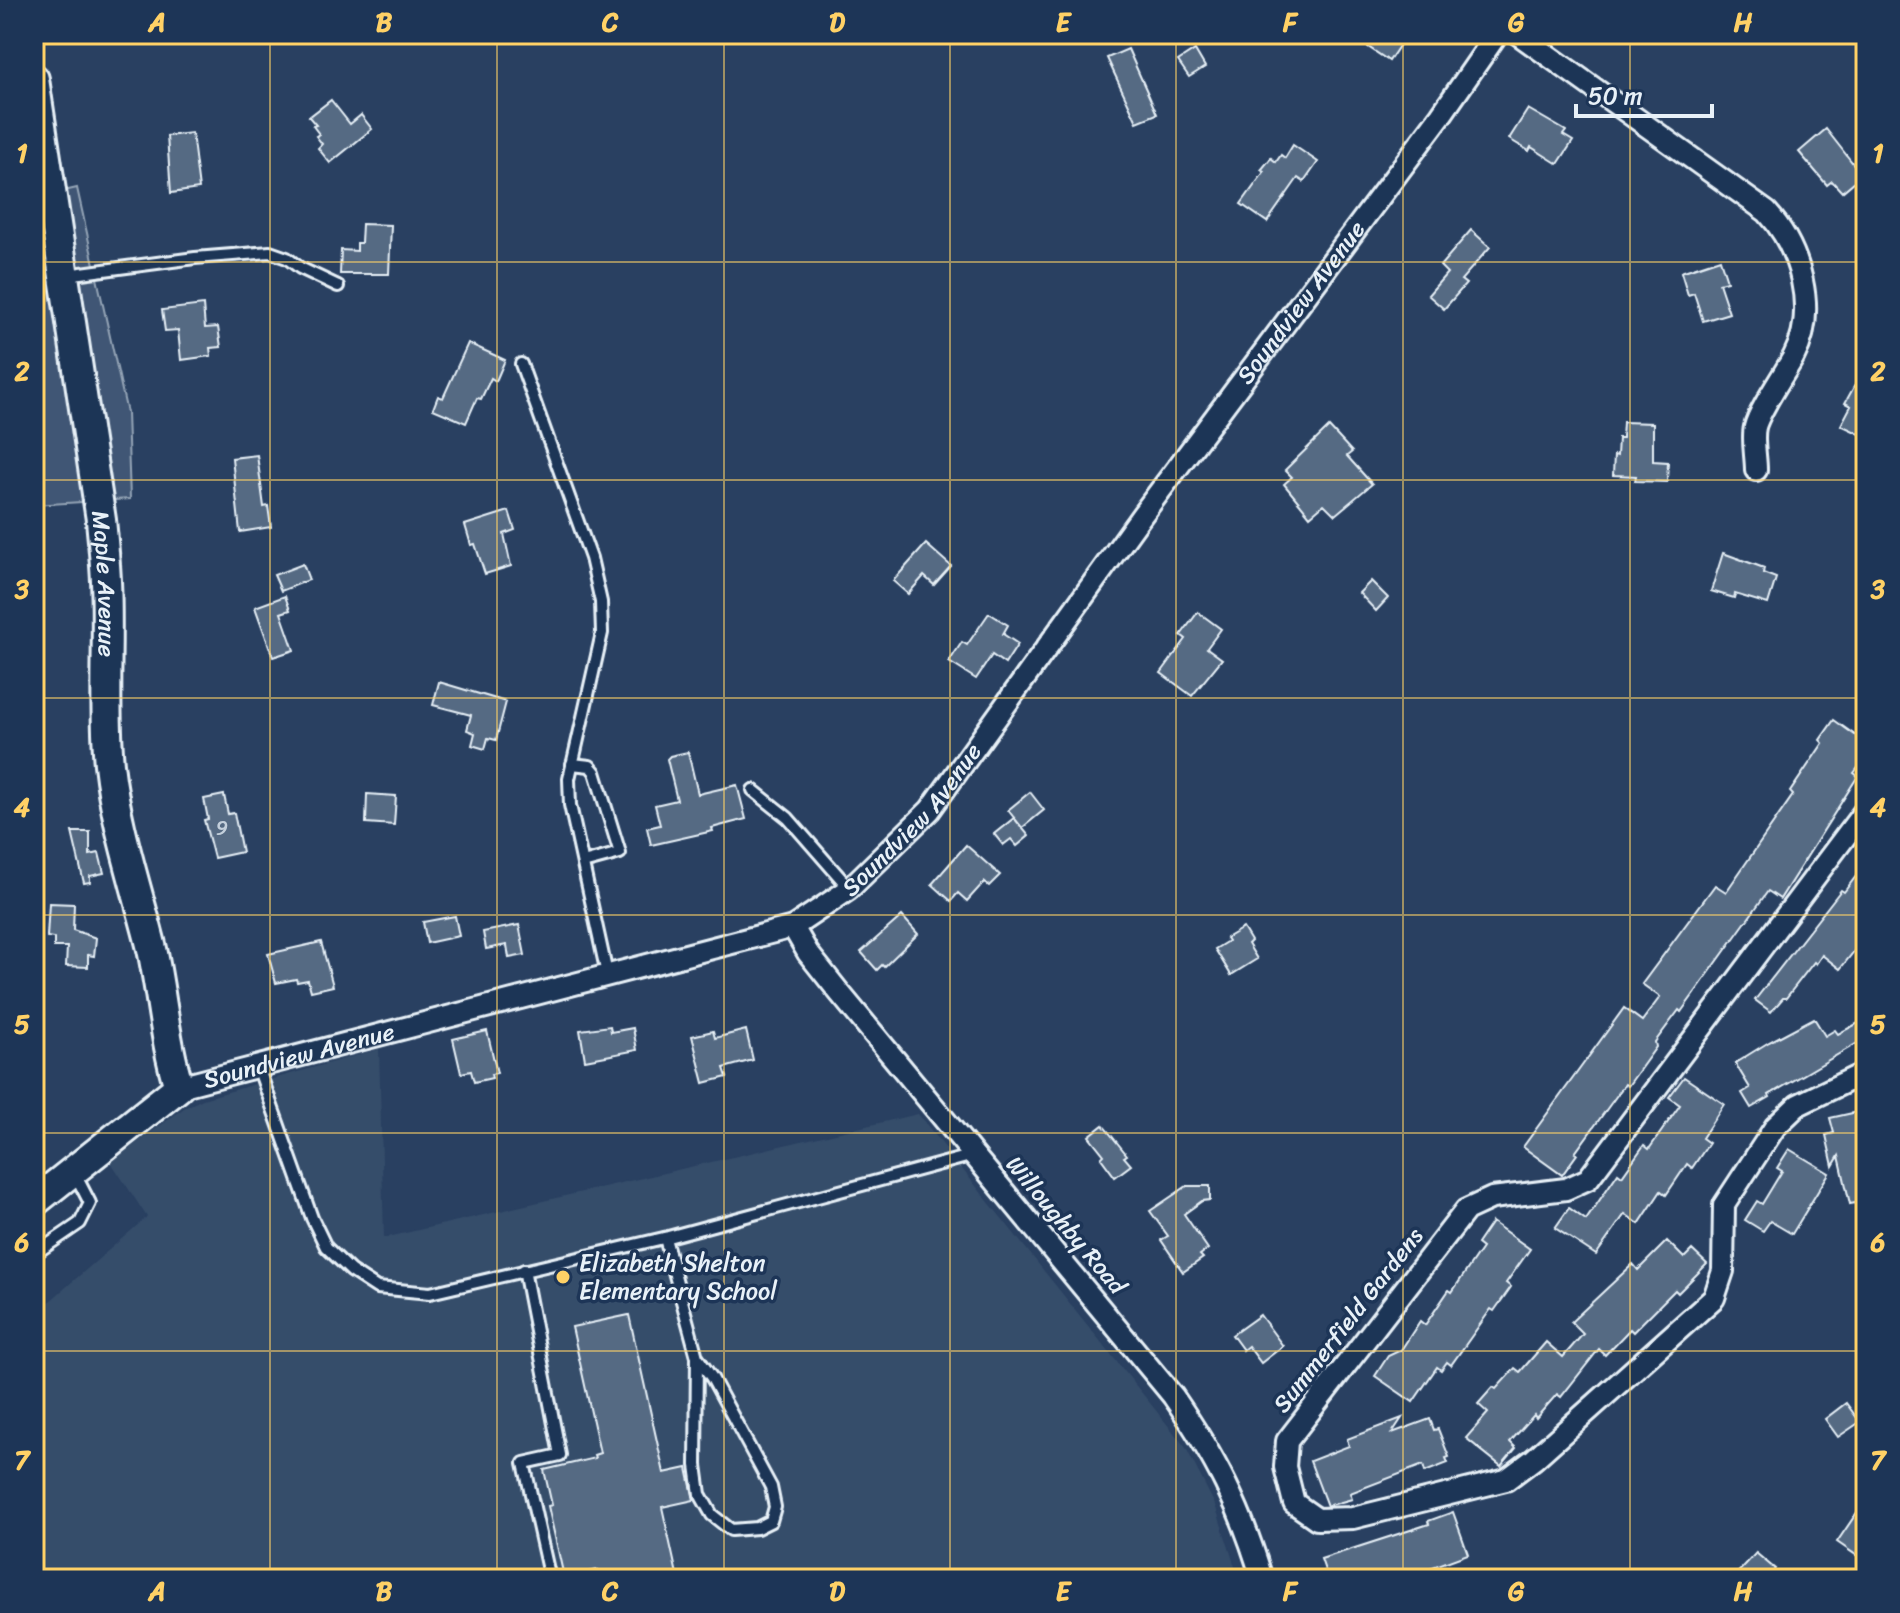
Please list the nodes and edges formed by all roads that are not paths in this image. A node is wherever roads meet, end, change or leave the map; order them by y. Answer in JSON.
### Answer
{"nodes":[{"id":1,"x":1497,"y":34,"type":"edge"},
{"id":2,"x":1518,"y":34,"type":"edge"},
{"id":3,"x":34,"y":79,"type":"edge"},
{"id":4,"x":66,"y":275,"type":"junction"},
{"id":5,"x":338,"y":286,"type":"dead end"},
{"id":6,"x":521,"y":364,"type":"dead end"},
{"id":7,"x":1756,"y":470,"type":"dead end"},
{"id":8,"x":572,"y":764,"type":"junction"},
{"id":9,"x":753,"y":790,"type":"dead end"},
{"id":10,"x":1866,"y":809,"type":"edge"},
{"id":11,"x":583,"y":863,"type":"junction"},
{"id":12,"x":850,"y":889,"type":"junction"},
{"id":13,"x":793,"y":927,"type":"junction"},
{"id":14,"x":607,"y":974,"type":"junction"},
{"id":15,"x":258,"y":1067,"type":"junction"},
{"id":16,"x":1866,"y":1072,"type":"edge"},
{"id":17,"x":179,"y":1087,"type":"junction"},
{"id":18,"x":974,"y":1155,"type":"junction"},
{"id":19,"x":74,"y":1170,"type":"junction"},
{"id":20,"x":34,"y":1202,"type":"edge"},
{"id":21,"x":665,"y":1238,"type":"junction"},
{"id":22,"x":36,"y":1253,"type":"edge"},
{"id":23,"x":524,"y":1270,"type":"junction"},
{"id":24,"x":697,"y":1357,"type":"junction"},
{"id":25,"x":550,"y":1579,"type":"edge"},
{"id":26,"x":1262,"y":1579,"type":"edge"}],
"edges":[{"from":1,"to":12,"type":"street","name":"Soundview Avenue"},
{"from":2,"to":7,"type":"street"},
{"from":3,"to":4,"type":"main road","name":"Maple Avenue"},
{"from":4,"to":5,"type":"lane"},
{"from":4,"to":17,"type":"main road","name":"Maple Avenue"},
{"from":6,"to":8,"type":"lane"},
{"from":8,"to":11,"type":"lane"},
{"from":8,"to":11,"type":"lane"},
{"from":9,"to":12,"type":"lane"},
{"from":10,"to":16,"type":"street","name":"Summerfield Gardens"},
{"from":11,"to":14,"type":"lane"},
{"from":12,"to":13,"type":"street","name":"Soundview Avenue"},
{"from":13,"to":14,"type":"street","name":"Soundview Avenue"},
{"from":13,"to":18,"type":"street","name":"Willoughby Road"},
{"from":14,"to":15,"type":"street","name":"Soundview Avenue"},
{"from":15,"to":17,"type":"street","name":"Soundview Avenue"},
{"from":15,"to":23,"type":"lane"},
{"from":17,"to":19,"type":"main road","name":"Soundview Avenue"},
{"from":18,"to":21,"type":"lane"},
{"from":18,"to":26,"type":"street","name":"Willoughby Road"},
{"from":19,"to":20,"type":"main road","name":"Soundview Avenue"},
{"from":19,"to":22,"type":"lane"},
{"from":21,"to":23,"type":"lane"},
{"from":21,"to":24,"type":"lane"},
{"from":23,"to":25,"type":"lane"},
{"from":24,"to":24,"type":"lane"}]}
